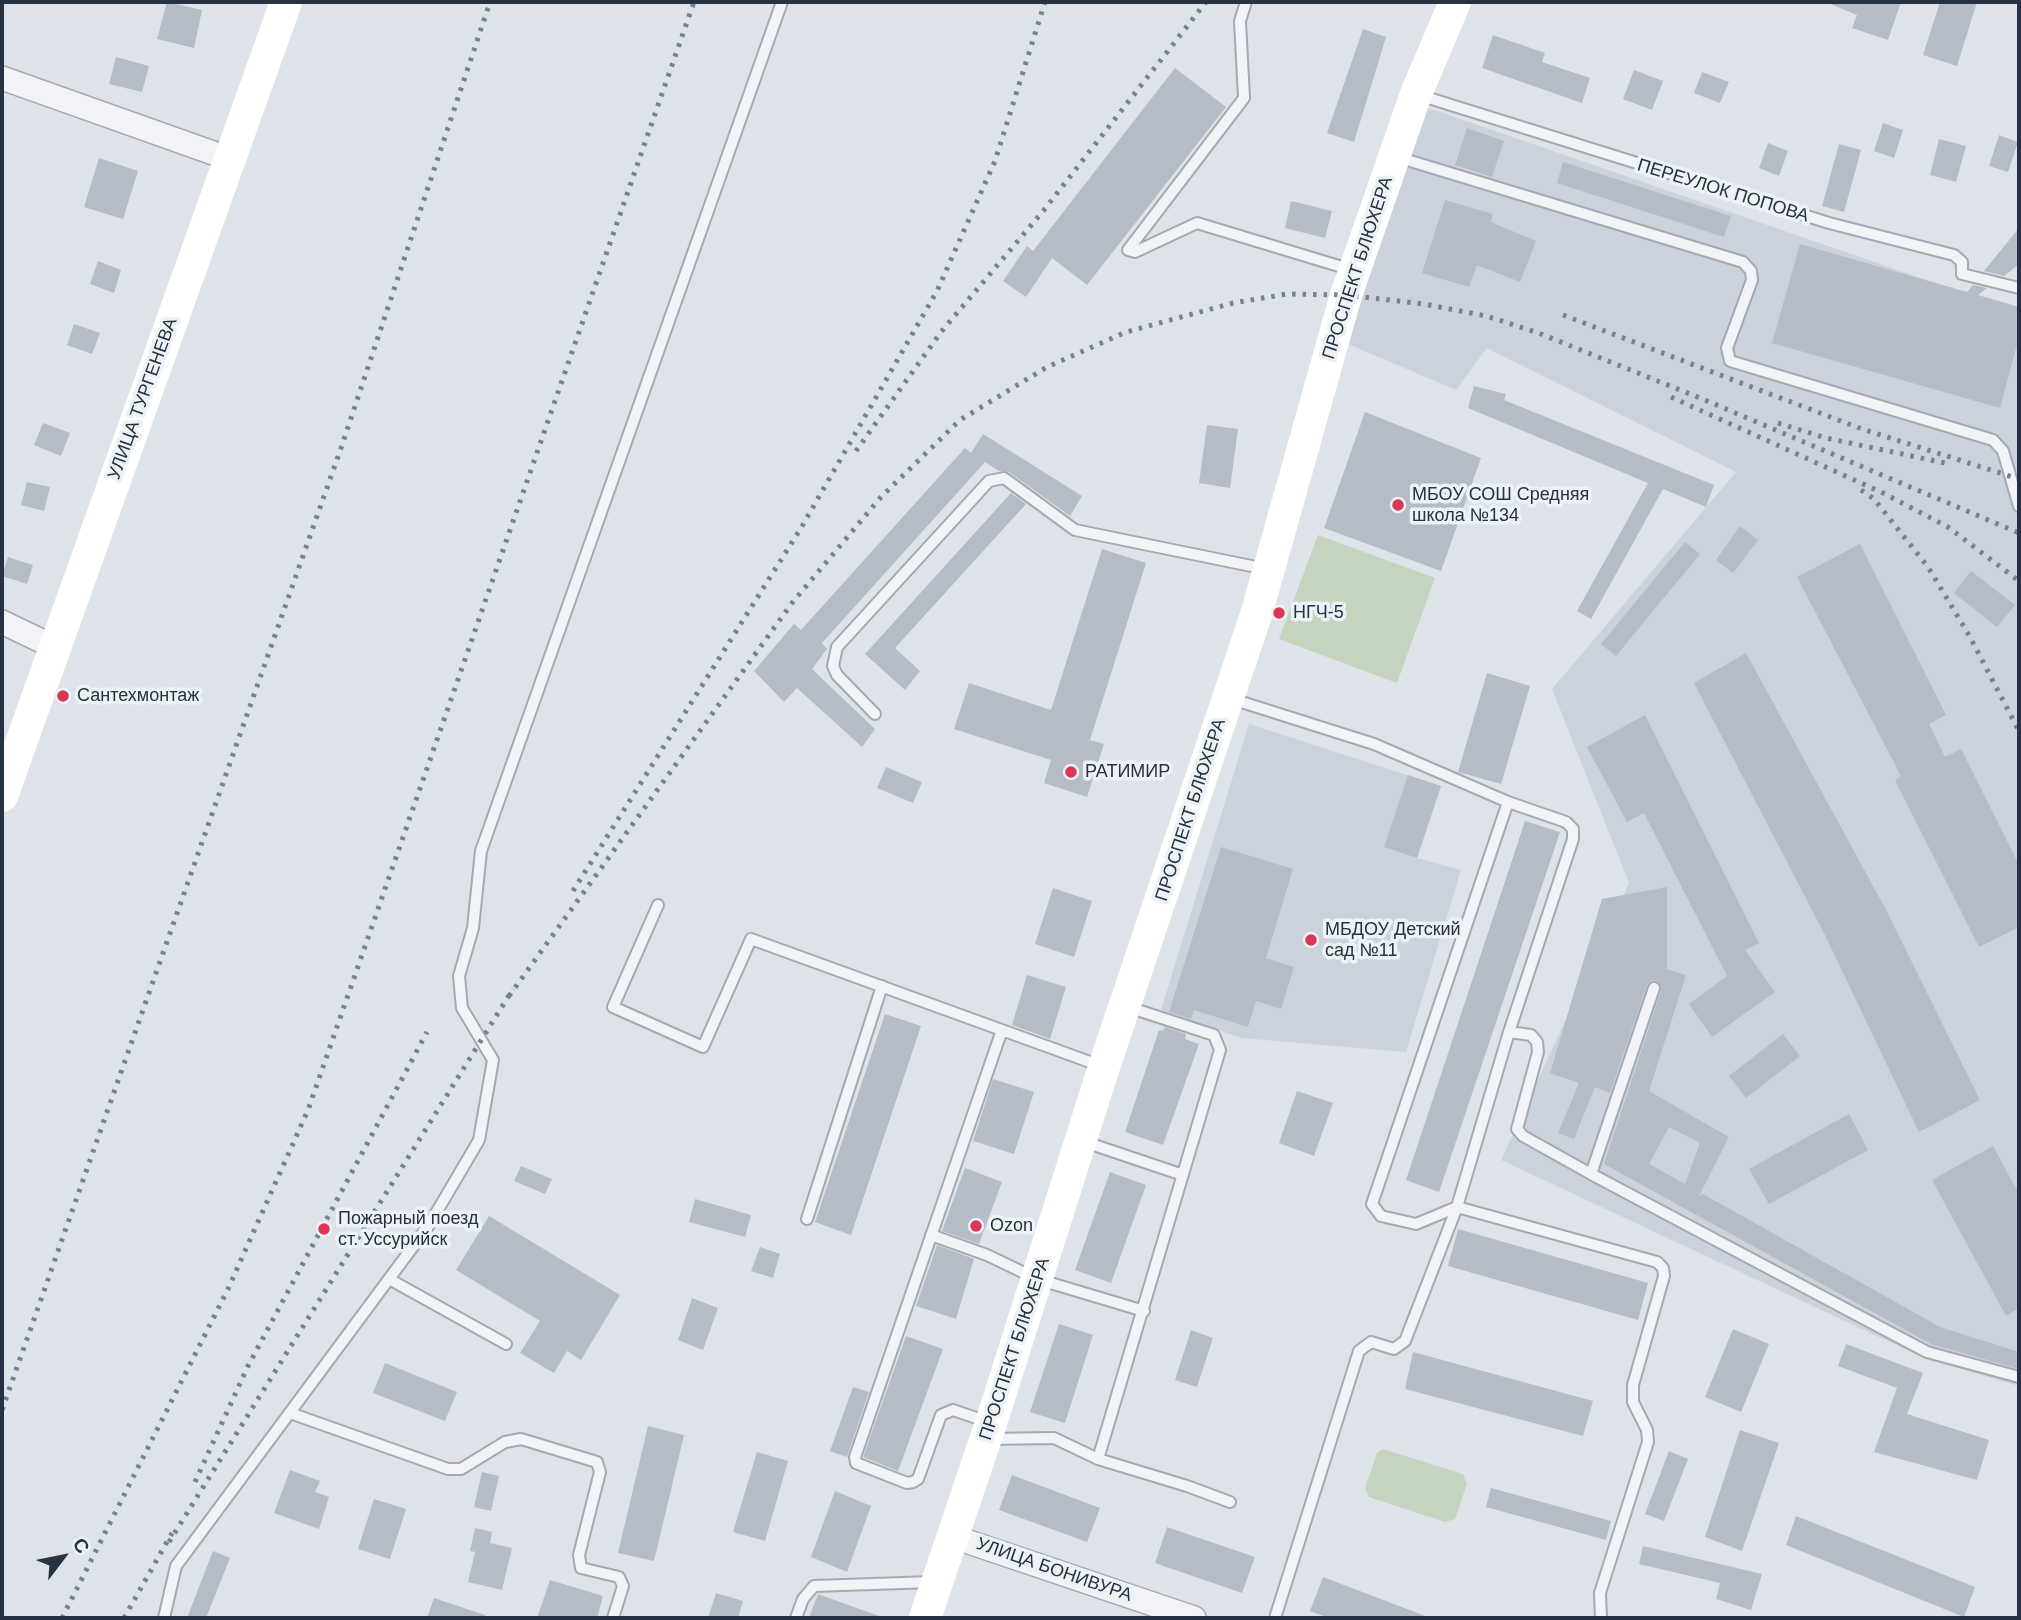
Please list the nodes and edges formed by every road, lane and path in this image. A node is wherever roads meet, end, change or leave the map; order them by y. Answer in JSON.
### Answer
{"nodes":[{"id":1,"x":286,"y":2,"type":"edge"},
{"id":2,"x":782,"y":2,"type":"edge"},
{"id":3,"x":1246,"y":2,"type":"edge"},
{"id":4,"x":1455,"y":2,"type":"edge"},
{"id":5,"x":2,"y":78,"type":"edge"},
{"id":6,"x":1416,"y":94,"type":"junction"},
{"id":7,"x":1395,"y":156,"type":"junction"},
{"id":8,"x":230,"y":159,"type":"junction"},
{"id":9,"x":1355,"y":271,"type":"junction"},
{"id":10,"x":2019,"y":288,"type":"edge"},
{"id":11,"x":2019,"y":506,"type":"edge"},
{"id":12,"x":1268,"y":570,"type":"junction"},
{"id":13,"x":2,"y":622,"type":"edge"},
{"id":14,"x":54,"y":647,"type":"junction"},
{"id":15,"x":1228,"y":698,"type":"junction"},
{"id":16,"x":876,"y":714,"type":"dead end"},
{"id":17,"x":2,"y":796,"type":"edge"},
{"id":18,"x":1508,"y":802,"type":"junction"},
{"id":19,"x":658,"y":905,"type":"dead end"},
{"id":20,"x":881,"y":986,"type":"junction"},
{"id":21,"x":1654,"y":988,"type":"dead end"},
{"id":22,"x":1126,"y":1006,"type":"junction"},
{"id":23,"x":1002,"y":1030,"type":"junction"},
{"id":24,"x":1509,"y":1032,"type":"junction"},
{"id":25,"x":1104,"y":1067,"type":"junction"},
{"id":26,"x":1082,"y":1141,"type":"junction"},
{"id":27,"x":1591,"y":1174,"type":"junction"},
{"id":28,"x":1183,"y":1175,"type":"junction"},
{"id":29,"x":1457,"y":1208,"type":"junction"},
{"id":30,"x":807,"y":1219,"type":"dead end"},
{"id":31,"x":931,"y":1235,"type":"junction"},
{"id":32,"x":389,"y":1279,"type":"junction"},
{"id":33,"x":1037,"y":1279,"type":"junction"},
{"id":34,"x":1144,"y":1311,"type":"junction"},
{"id":35,"x":506,"y":1344,"type":"dead end"},
{"id":36,"x":2019,"y":1377,"type":"edge"},
{"id":37,"x":290,"y":1413,"type":"junction"},
{"id":38,"x":989,"y":1431,"type":"junction"},
{"id":39,"x":1098,"y":1459,"type":"junction"},
{"id":40,"x":1230,"y":1502,"type":"dead end"},
{"id":41,"x":954,"y":1536,"type":"junction"},
{"id":42,"x":938,"y":1582,"type":"junction"},
{"id":43,"x":1185,"y":1617,"type":"edge"},
{"id":44,"x":164,"y":1618,"type":"edge"},
{"id":45,"x":613,"y":1618,"type":"edge"},
{"id":46,"x":796,"y":1618,"type":"edge"},
{"id":47,"x":925,"y":1618,"type":"edge"},
{"id":48,"x":1275,"y":1618,"type":"edge"},
{"id":49,"x":1601,"y":1618,"type":"edge"}],
"edges":[{"from":1,"to":8,"type":"street","name":"УЛИЦА ТУРГЕНЕВА"},
{"from":2,"to":32,"type":"lane"},
{"from":3,"to":9,"type":"lane"},
{"from":4,"to":6,"type":"street","name":"ПРОСПЕКТ БЛЮХЕРА"},
{"from":5,"to":8,"type":"street"},
{"from":6,"to":7,"type":"street","name":"ПРОСПЕКТ БЛЮХЕРА"},
{"from":6,"to":10,"type":"lane","name":"ПЕРЕУЛОК ПОПОВА"},
{"from":7,"to":9,"type":"street","name":"ПРОСПЕКТ БЛЮХЕРА"},
{"from":7,"to":11,"type":"lane"},
{"from":8,"to":14,"type":"street","name":"УЛИЦА ТУРГЕНЕВА"},
{"from":9,"to":12,"type":"street","name":"ПРОСПЕКТ БЛЮХЕРА"},
{"from":12,"to":15,"type":"street","name":"ПРОСПЕКТ БЛЮХЕРА"},
{"from":12,"to":16,"type":"lane"},
{"from":13,"to":14,"type":"street"},
{"from":14,"to":17,"type":"street","name":"УЛИЦА ТУРГЕНЕВА"},
{"from":15,"to":18,"type":"lane"},
{"from":15,"to":22,"type":"street","name":"ПРОСПЕКТ БЛЮХЕРА"},
{"from":18,"to":24,"type":"lane"},
{"from":18,"to":29,"type":"lane"},
{"from":19,"to":20,"type":"lane"},
{"from":20,"to":23,"type":"lane"},
{"from":20,"to":30,"type":"lane"},
{"from":21,"to":27,"type":"lane"},
{"from":22,"to":25,"type":"street","name":"ПРОСПЕКТ БЛЮХЕРА"},
{"from":22,"to":28,"type":"lane"},
{"from":23,"to":25,"type":"lane"},
{"from":23,"to":31,"type":"lane"},
{"from":24,"to":27,"type":"lane"},
{"from":24,"to":29,"type":"lane"},
{"from":25,"to":26,"type":"street","name":"ПРОСПЕКТ БЛЮХЕРА"},
{"from":26,"to":28,"type":"lane"},
{"from":26,"to":33,"type":"street","name":"ПРОСПЕКТ БЛЮХЕРА"},
{"from":27,"to":36,"type":"lane"},
{"from":28,"to":34,"type":"lane"},
{"from":29,"to":48,"type":"lane"},
{"from":29,"to":49,"type":"lane"},
{"from":31,"to":33,"type":"lane"},
{"from":31,"to":38,"type":"lane"},
{"from":32,"to":35,"type":"lane"},
{"from":32,"to":37,"type":"lane"},
{"from":33,"to":34,"type":"lane"},
{"from":33,"to":38,"type":"street","name":"ПРОСПЕКТ БЛЮХЕРА"},
{"from":34,"to":39,"type":"lane"},
{"from":37,"to":44,"type":"lane"},
{"from":37,"to":45,"type":"lane"},
{"from":38,"to":39,"type":"lane"},
{"from":38,"to":41,"type":"street","name":"ПРОСПЕКТ БЛЮХЕРА"},
{"from":39,"to":40,"type":"lane"},
{"from":41,"to":42,"type":"street","name":"ПРОСПЕКТ БЛЮХЕРА"},
{"from":41,"to":43,"type":"street","name":"УЛИЦА БОНИВУРА"},
{"from":42,"to":46,"type":"lane"},
{"from":42,"to":47,"type":"street","name":"ПРОСПЕКТ БЛЮХЕРА"}]}
